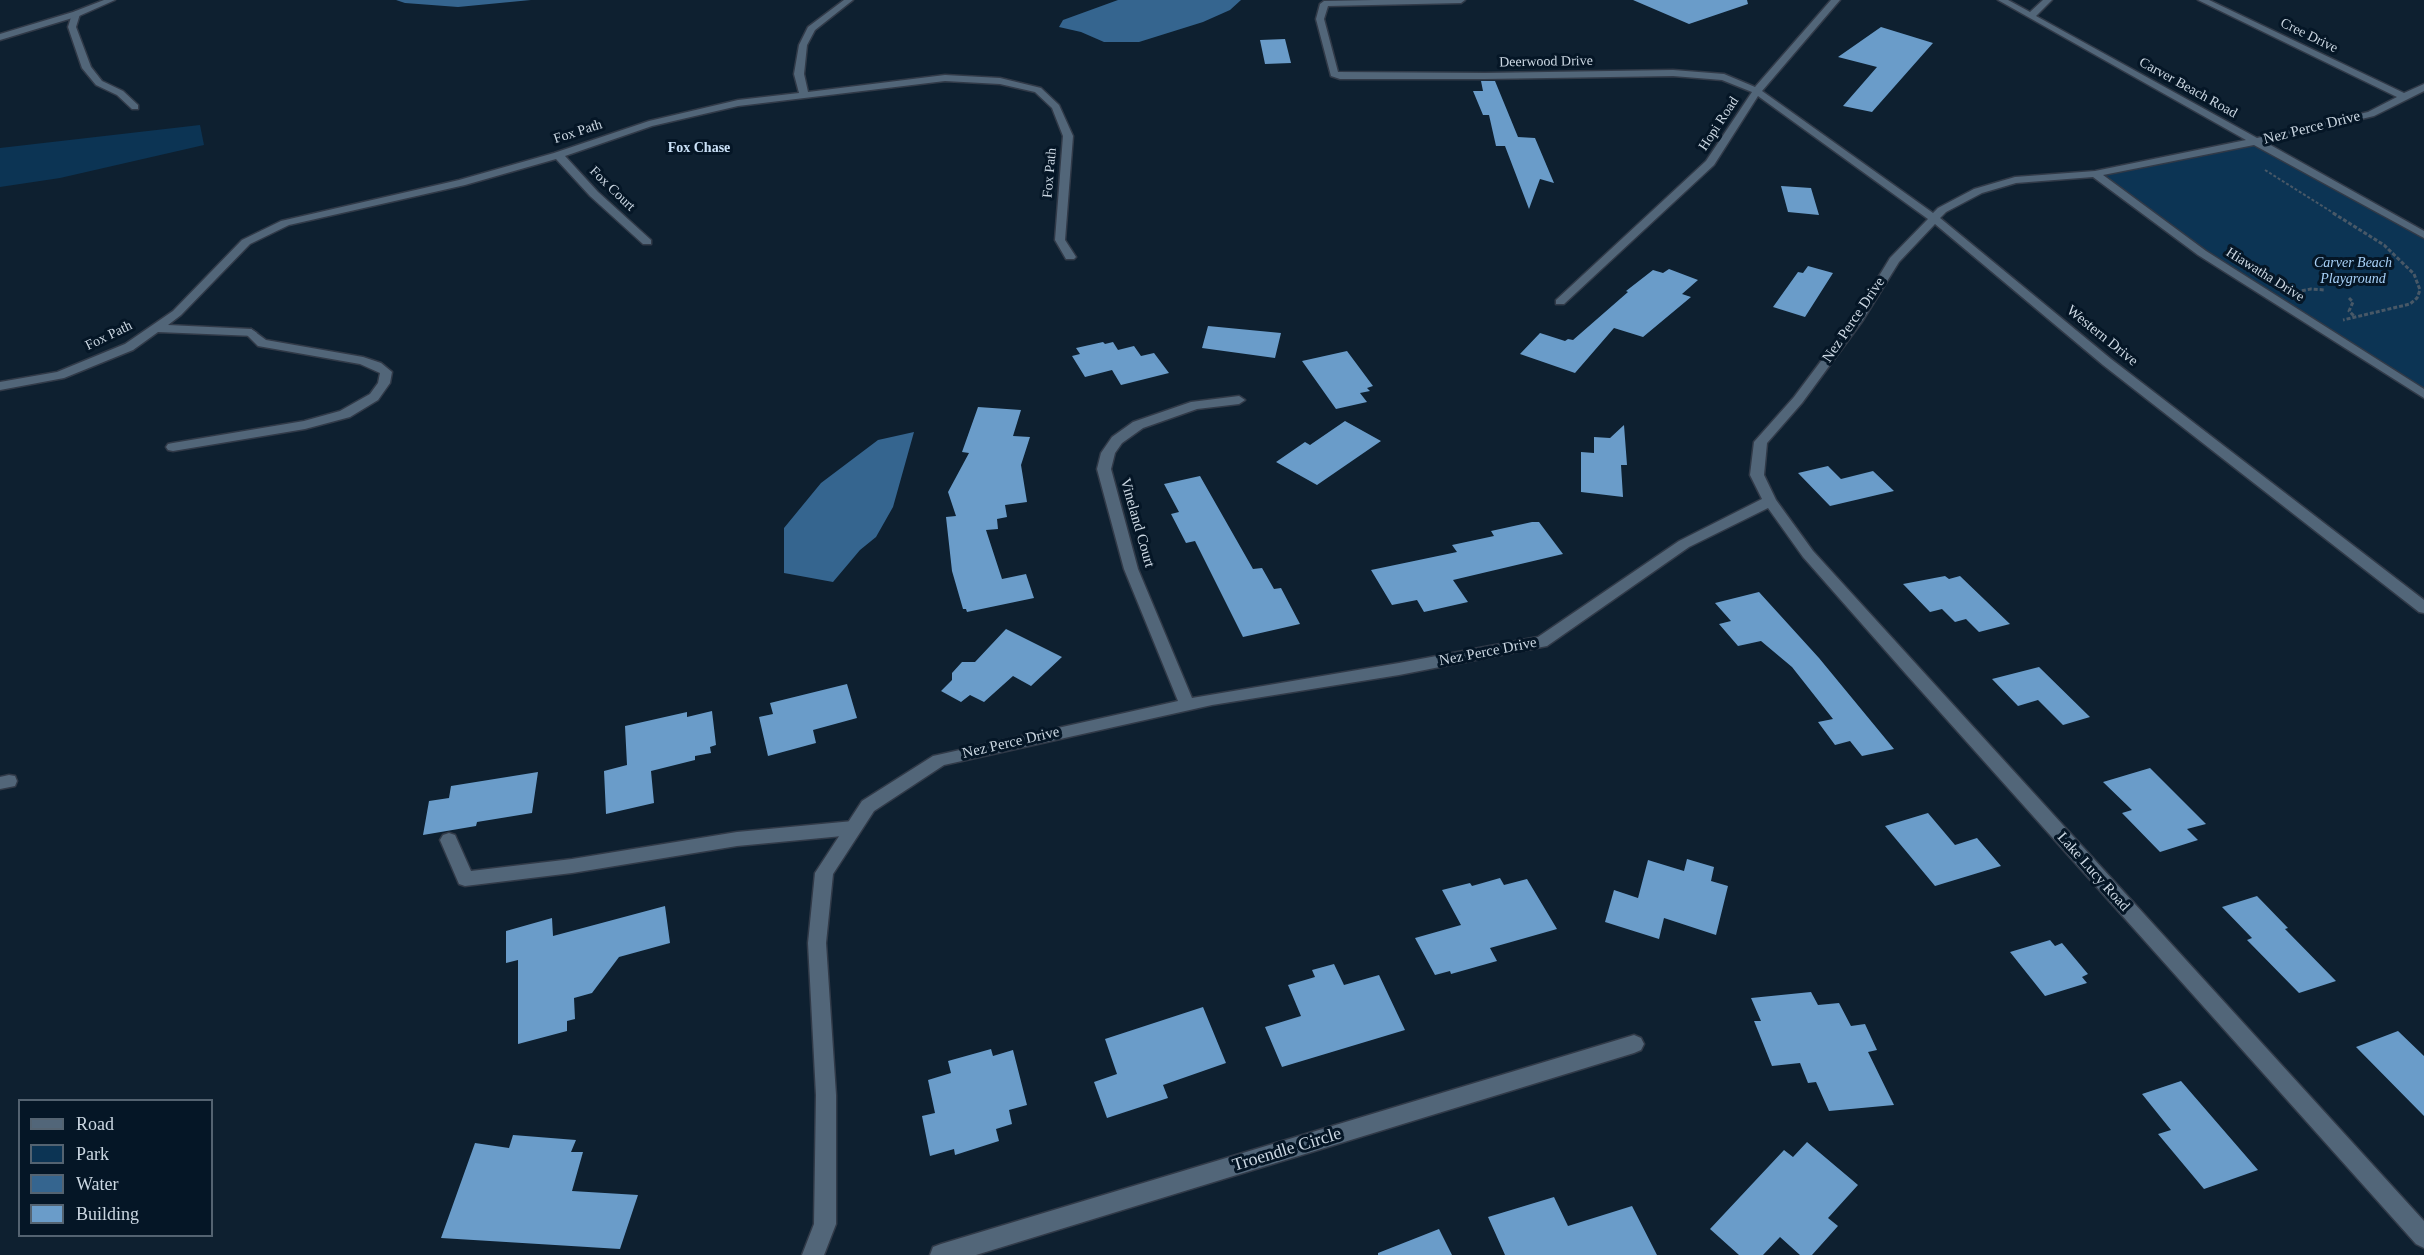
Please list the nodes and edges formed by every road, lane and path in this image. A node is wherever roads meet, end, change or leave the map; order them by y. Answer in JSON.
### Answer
{"nodes":[{"id":1,"x":111,"y":0,"type":"edge"},
{"id":2,"x":849,"y":0,"type":"edge"},
{"id":3,"x":1461,"y":0,"type":"edge"},
{"id":4,"x":1836,"y":0,"type":"edge"},
{"id":5,"x":2002,"y":0,"type":"edge"},
{"id":6,"x":2048,"y":0,"type":"edge"},
{"id":7,"x":2202,"y":0,"type":"edge"},
{"id":8,"x":76,"y":14,"type":"junction"},
{"id":9,"x":2031,"y":16,"type":"junction"},
{"id":10,"x":0,"y":37,"type":"edge"},
{"id":11,"x":2424,"y":87,"type":"edge"},
{"id":12,"x":1757,"y":91,"type":"junction"},
{"id":13,"x":804,"y":96,"type":"junction"},
{"id":14,"x":2403,"y":97,"type":"junction"},
{"id":15,"x":135,"y":107,"type":"dead end"},
{"id":16,"x":2258,"y":141,"type":"junction"},
{"id":17,"x":2274,"y":151,"type":"junction"},
{"id":18,"x":558,"y":155,"type":"junction"},
{"id":19,"x":2095,"y":174,"type":"junction"},
{"id":20,"x":1934,"y":218,"type":"junction"},
{"id":21,"x":2424,"y":235,"type":"edge"},
{"id":22,"x":646,"y":242,"type":"dead end"},
{"id":23,"x":1070,"y":257,"type":"dead end"},
{"id":24,"x":2325,"y":290,"type":"dead end"},
{"id":25,"x":2296,"y":292,"type":"dead end"},
{"id":26,"x":2349,"y":298,"type":"dead end"},
{"id":27,"x":1560,"y":302,"type":"dead end"},
{"id":28,"x":2356,"y":317,"type":"junction"},
{"id":29,"x":2318,"y":327,"type":"junction"},
{"id":30,"x":156,"y":328,"type":"junction"},
{"id":31,"x":0,"y":386,"type":"edge"},
{"id":32,"x":2424,"y":394,"type":"edge"},
{"id":33,"x":1239,"y":400,"type":"dead end"},
{"id":34,"x":172,"y":447,"type":"dead end"},
{"id":35,"x":1770,"y":501,"type":"junction"},
{"id":36,"x":2424,"y":608,"type":"edge"},
{"id":37,"x":1187,"y":704,"type":"junction"},
{"id":38,"x":853,"y":828,"type":"junction"},
{"id":39,"x":449,"y":840,"type":"dead end"},
{"id":40,"x":1634,"y":1044,"type":"dead end"},
{"id":41,"x":2424,"y":1237,"type":"edge"},
{"id":42,"x":813,"y":1255,"type":"edge"},
{"id":43,"x":941,"y":1255,"type":"edge"}],
"edges":[{"from":1,"to":8,"type":"street"},
{"from":2,"to":13,"type":"street"},
{"from":3,"to":12,"type":"street","name":"Deerwood Drive"},
{"from":4,"to":12,"type":"street","name":"Hopi Road"},
{"from":5,"to":9,"type":"street","name":"Carver Beach Road"},
{"from":6,"to":9,"type":"street"},
{"from":7,"to":14,"type":"street","name":"Cree Drive"},
{"from":8,"to":10,"type":"street"},
{"from":8,"to":15,"type":"street"},
{"from":9,"to":16,"type":"street","name":"Carver Beach Road"},
{"from":11,"to":14,"type":"street","name":"Nez Perce Drive"},
{"from":12,"to":20,"type":"street","name":"Western Drive"},
{"from":12,"to":27,"type":"street","name":"Hopi Road"},
{"from":13,"to":18,"type":"street","name":"Fox Path"},
{"from":13,"to":23,"type":"street","name":"Fox Path"},
{"from":14,"to":16,"type":"street","name":"Nez Perce Drive"},
{"from":16,"to":17,"type":"street","name":"Carver Beach Road"},
{"from":16,"to":19,"type":"street","name":"Nez Perce Drive"},
{"from":17,"to":21,"type":"street","name":"Carver Beach Road"},
{"from":17,"to":28,"type":"path"},
{"from":18,"to":22,"type":"street","name":"Fox Court"},
{"from":18,"to":30,"type":"street","name":"Fox Path"},
{"from":19,"to":20,"type":"street","name":"Nez Perce Drive"},
{"from":19,"to":29,"type":"street","name":"Hiawatha Drive"},
{"from":20,"to":35,"type":"street","name":"Nez Perce Drive"},
{"from":20,"to":36,"type":"street","name":"Western Drive"},
{"from":24,"to":25,"type":"path"},
{"from":26,"to":28,"type":"path"},
{"from":28,"to":29,"type":"path"},
{"from":29,"to":32,"type":"street","name":"Hiawatha Drive"},
{"from":30,"to":31,"type":"street","name":"Fox Path"},
{"from":30,"to":34,"type":"street"},
{"from":33,"to":37,"type":"street","name":"Vineland Court"},
{"from":35,"to":37,"type":"street","name":"Nez Perce Drive"},
{"from":35,"to":41,"type":"street","name":"Lake Lucy Road"},
{"from":37,"to":38,"type":"street","name":"Nez Perce Drive"},
{"from":38,"to":39,"type":"street"},
{"from":38,"to":42,"type":"street","name":"Nez Perce Drive"},
{"from":40,"to":43,"type":"street","name":"Troendle Circle"}]}
